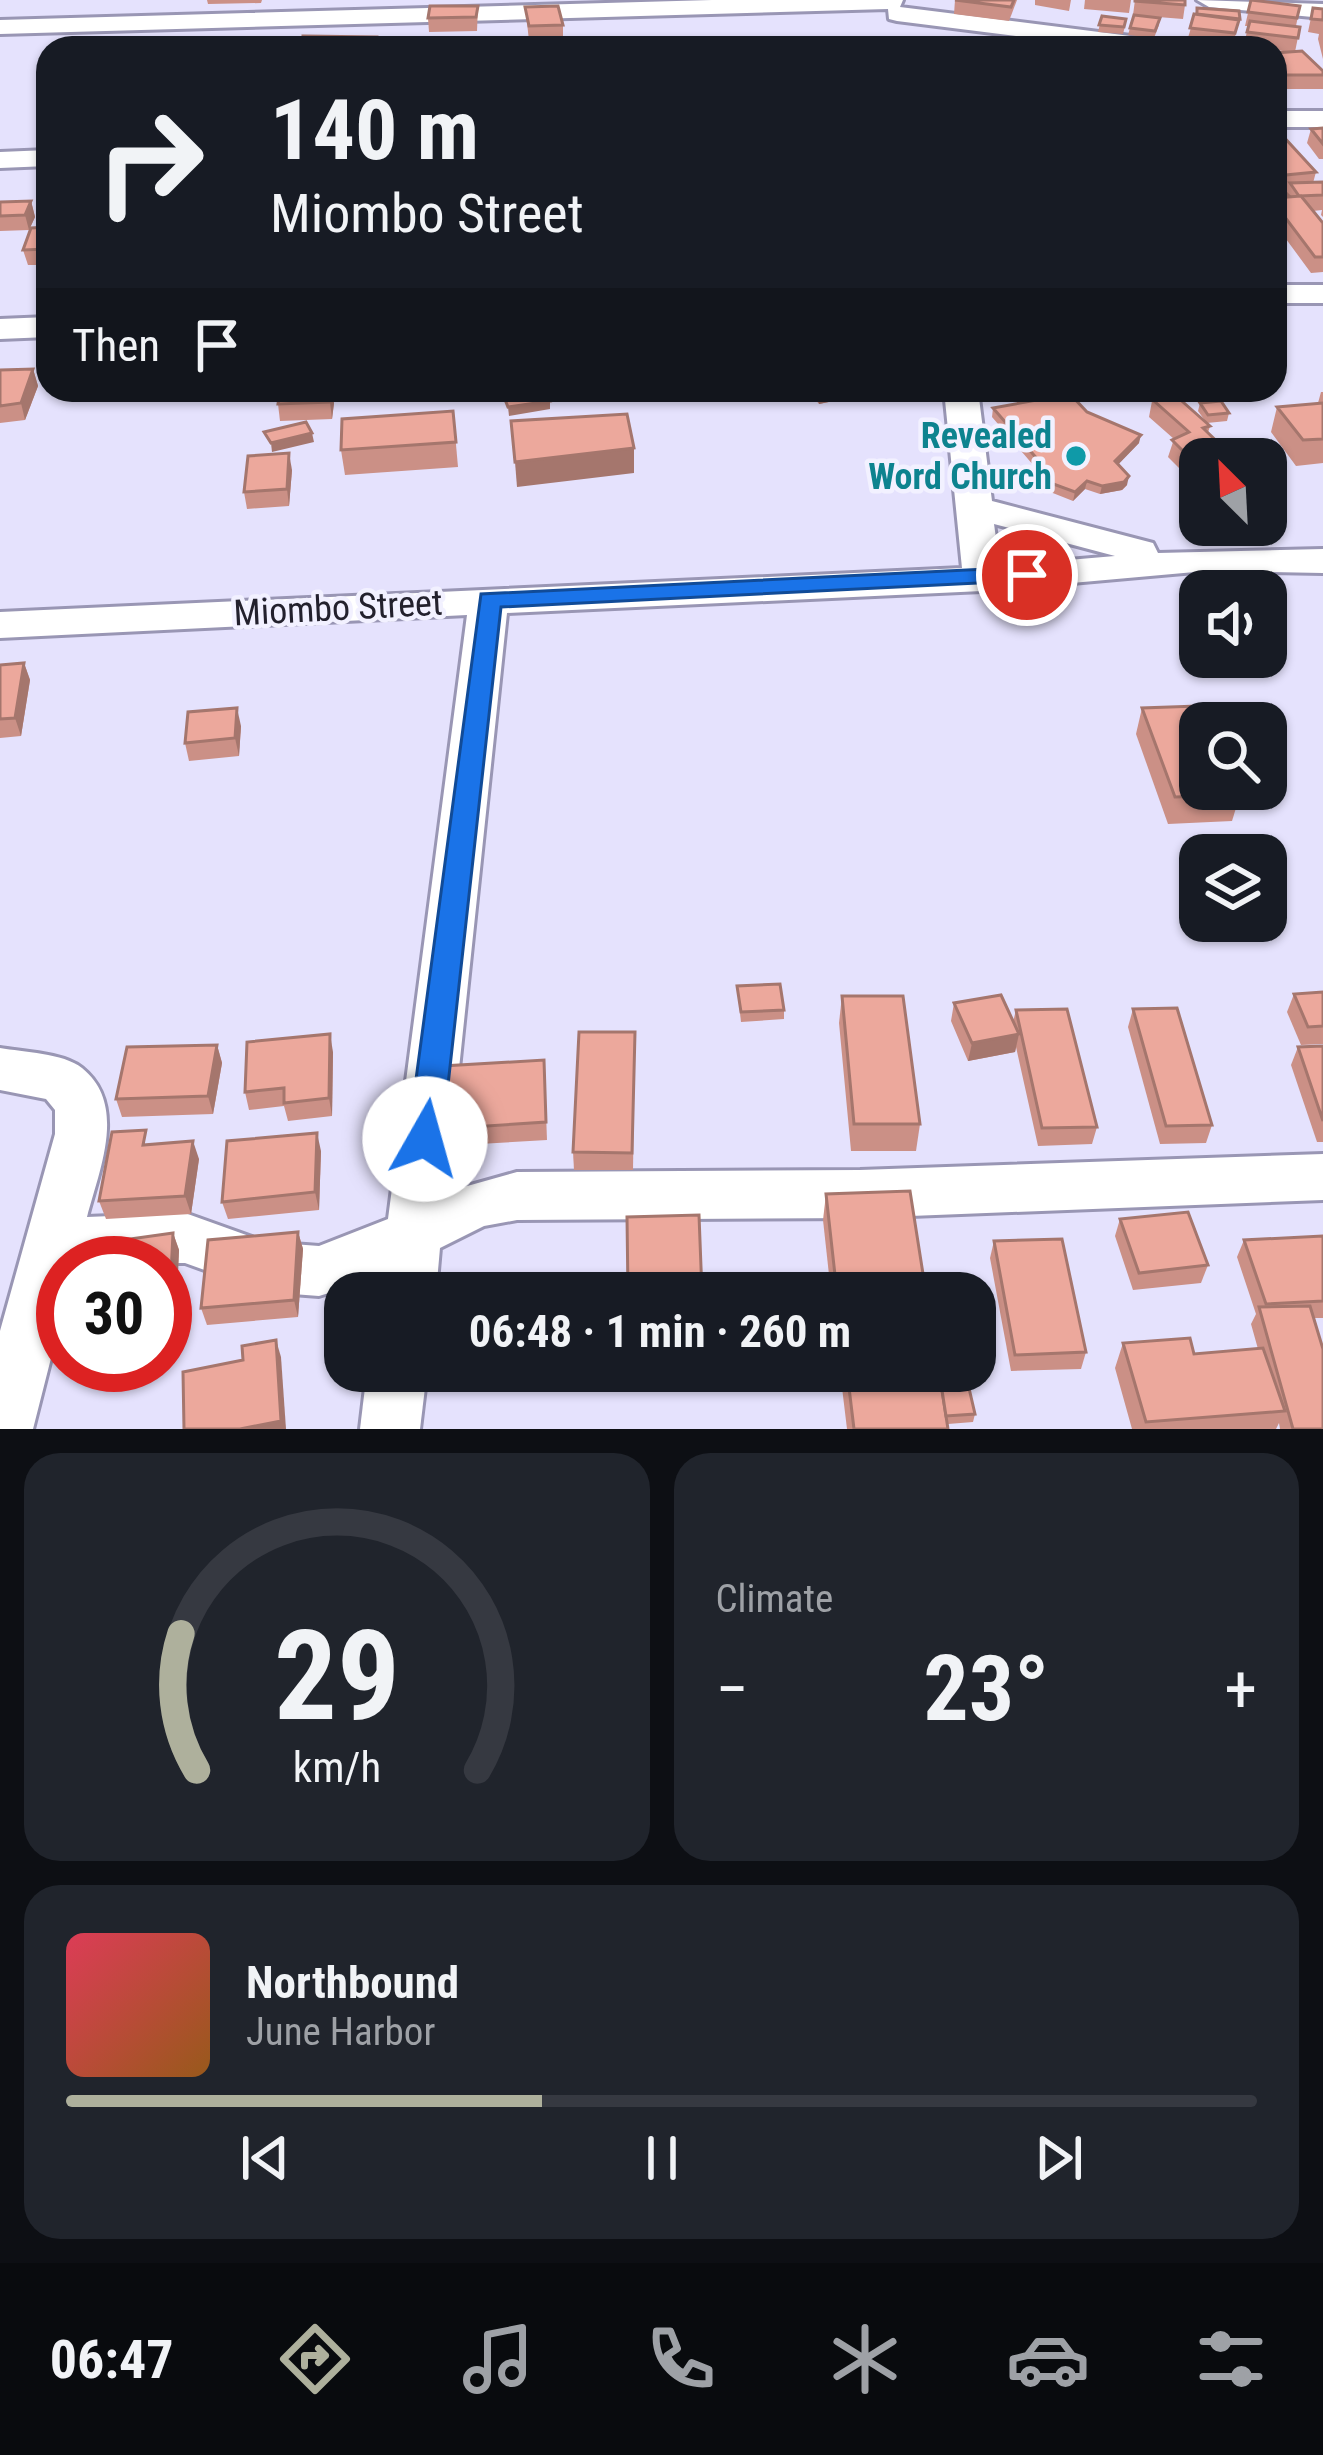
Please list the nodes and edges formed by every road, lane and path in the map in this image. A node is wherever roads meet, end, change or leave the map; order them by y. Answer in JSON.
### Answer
{"nodes":[{"id":1,"x":1209,"y":0,"type":"edge"},
{"id":2,"x":894,"y":5,"type":"edge"},
{"id":3,"x":1323,"y":11,"type":"edge"},
{"id":4,"x":0,"y":27,"type":"edge"},
{"id":5,"x":903,"y":36,"type":"edge"},
{"id":6,"x":1093,"y":36,"type":"edge"},
{"id":7,"x":1287,"y":119,"type":"edge"},
{"id":8,"x":1323,"y":119,"type":"edge"},
{"id":9,"x":36,"y":158,"type":"edge"},
{"id":10,"x":0,"y":160,"type":"edge"},
{"id":11,"x":1287,"y":294,"type":"edge"},
{"id":12,"x":1323,"y":294,"type":"edge"},
{"id":13,"x":36,"y":328,"type":"edge"},
{"id":14,"x":0,"y":329,"type":"edge"},
{"id":15,"x":962,"y":402,"type":"edge"},
{"id":16,"x":974,"y":508,"type":"junction"},
{"id":17,"x":1206,"y":560,"type":"junction"},
{"id":18,"x":1323,"y":561,"type":"edge"},
{"id":19,"x":982,"y":579,"type":"junction"},
{"id":20,"x":490,"y":600,"type":"junction"},
{"id":21,"x":0,"y":625,"type":"edge"},
{"id":22,"x":0,"y":1069,"type":"edge"},
{"id":23,"x":1323,"y":1178,"type":"edge"},
{"id":24,"x":415,"y":1229,"type":"junction"},
{"id":25,"x":53,"y":1236,"type":"edge"},
{"id":26,"x":192,"y":1241,"type":"edge"},
{"id":27,"x":410,"y":1272,"type":"edge"},
{"id":28,"x":36,"y":1302,"type":"edge"},
{"id":29,"x":395,"y":1392,"type":"edge"},
{"id":30,"x":4,"y":1429,"type":"edge"},
{"id":31,"x":390,"y":1429,"type":"edge"}],
"edges":[{"from":1,"to":3,"type":"street"},
{"from":2,"to":4,"type":"street"},
{"from":2,"to":5,"type":"street"},
{"from":2,"to":6,"type":"street"},
{"from":7,"to":8,"type":"street"},
{"from":9,"to":10,"type":"street"},
{"from":11,"to":12,"type":"street"},
{"from":13,"to":14,"type":"street"},
{"from":15,"to":16,"type":"street"},
{"from":16,"to":17,"type":"street"},
{"from":16,"to":19,"type":"street"},
{"from":17,"to":18,"type":"street","name":"Miombo Street"},
{"from":17,"to":19,"type":"street","name":"Miombo Street"},
{"from":19,"to":20,"type":"street","name":"Miombo Street"},
{"from":20,"to":21,"type":"street","name":"Miombo Street"},
{"from":20,"to":24,"type":"street"},
{"from":22,"to":25,"type":"street"},
{"from":23,"to":24,"type":"street"},
{"from":24,"to":26,"type":"street"},
{"from":24,"to":27,"type":"street"},
{"from":28,"to":30,"type":"street"},
{"from":29,"to":31,"type":"street"}]}
